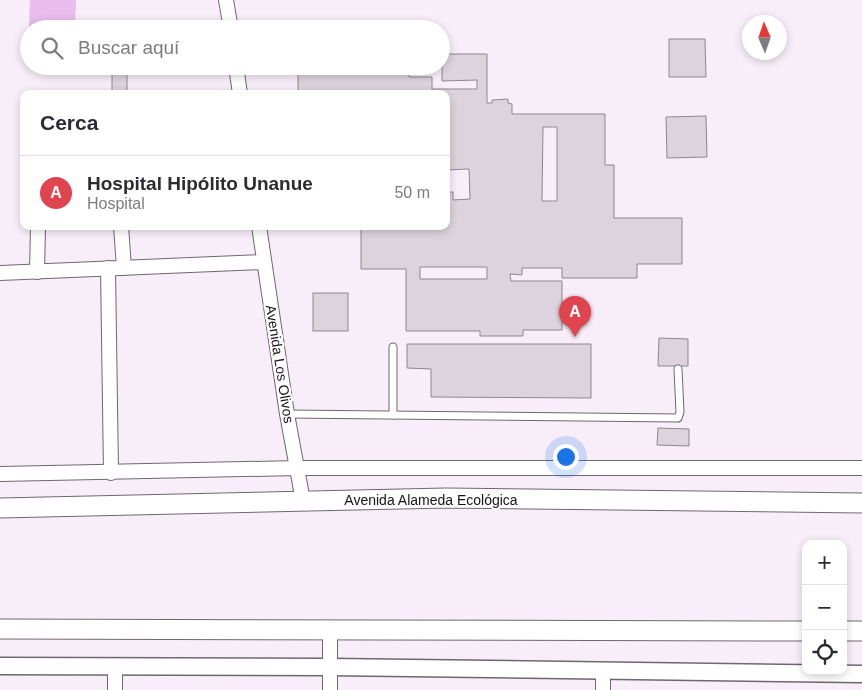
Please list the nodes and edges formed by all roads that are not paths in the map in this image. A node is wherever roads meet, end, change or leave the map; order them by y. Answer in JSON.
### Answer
{"nodes":[{"id":1,"x":226,"y":0,"type":"edge"},
{"id":2,"x":229,"y":20,"type":"edge"},
{"id":3,"x":237,"y":75,"type":"edge"},
{"id":4,"x":239,"y":90,"type":"edge"},
{"id":5,"x":38,"y":230,"type":"edge"},
{"id":6,"x":121,"y":230,"type":"edge"},
{"id":7,"x":260,"y":230,"type":"edge"},
{"id":8,"x":264,"y":262,"type":"junction"},
{"id":9,"x":108,"y":268,"type":"junction"},
{"id":10,"x":124,"y":268,"type":"junction"},
{"id":11,"x":37,"y":272,"type":"junction"},
{"id":12,"x":0,"y":273,"type":"edge"},
{"id":13,"x":392,"y":347,"type":"dead end"},
{"id":14,"x":678,"y":369,"type":"dead end"},
{"id":15,"x":287,"y":414,"type":"junction"},
{"id":16,"x":393,"y":415,"type":"junction"},
{"id":17,"x":298,"y":468,"type":"junction"},
{"id":18,"x":862,"y":468,"type":"edge"},
{"id":19,"x":111,"y":473,"type":"junction"},
{"id":20,"x":0,"y":474,"type":"edge"},
{"id":21,"x":303,"y":501,"type":"junction"},
{"id":22,"x":862,"y":503,"type":"edge"},
{"id":23,"x":0,"y":508,"type":"edge"},
{"id":24,"x":0,"y":629,"type":"edge"},
{"id":25,"x":330,"y":629,"type":"junction"},
{"id":26,"x":802,"y":631,"type":"edge"},
{"id":27,"x":847,"y":631,"type":"edge"},
{"id":28,"x":862,"y":631,"type":"edge"},
{"id":29,"x":0,"y":666,"type":"edge"},
{"id":30,"x":115,"y":666,"type":"junction"},
{"id":31,"x":330,"y":667,"type":"junction"},
{"id":32,"x":603,"y":672,"type":"junction"},
{"id":33,"x":862,"y":674,"type":"edge"},
{"id":34,"x":116,"y":690,"type":"edge"},
{"id":35,"x":330,"y":690,"type":"edge"},
{"id":36,"x":603,"y":690,"type":"edge"}],
"edges":[{"from":1,"to":2,"type":"street"},
{"from":3,"to":4,"type":"street"},
{"from":5,"to":11,"type":"street"},
{"from":6,"to":10,"type":"street"},
{"from":7,"to":8,"type":"street","name":"Avenida Los Olivos"},
{"from":8,"to":10,"type":"street"},
{"from":8,"to":15,"type":"street","name":"Avenida Los Olivos"},
{"from":9,"to":10,"type":"street"},
{"from":9,"to":11,"type":"street"},
{"from":9,"to":19,"type":"street"},
{"from":11,"to":12,"type":"street"},
{"from":13,"to":16,"type":"lane"},
{"from":14,"to":16,"type":"lane"},
{"from":15,"to":16,"type":"lane"},
{"from":15,"to":17,"type":"street","name":"Avenida Los Olivos"},
{"from":17,"to":18,"type":"street"},
{"from":17,"to":19,"type":"street"},
{"from":17,"to":21,"type":"street","name":"Avenida Los Olivos"},
{"from":19,"to":20,"type":"street"},
{"from":21,"to":22,"type":"main road","name":"Avenida Alameda Ecológica"},
{"from":21,"to":23,"type":"main road","name":"Avenida Alameda Ecológica"},
{"from":24,"to":25,"type":"main road"},
{"from":25,"to":26,"type":"main road"},
{"from":25,"to":31,"type":"street"},
{"from":27,"to":28,"type":"main road"},
{"from":29,"to":30,"type":"street"},
{"from":30,"to":31,"type":"street"},
{"from":30,"to":34,"type":"street"},
{"from":31,"to":32,"type":"street"},
{"from":31,"to":35,"type":"street"},
{"from":32,"to":33,"type":"street"},
{"from":32,"to":36,"type":"street"}]}
